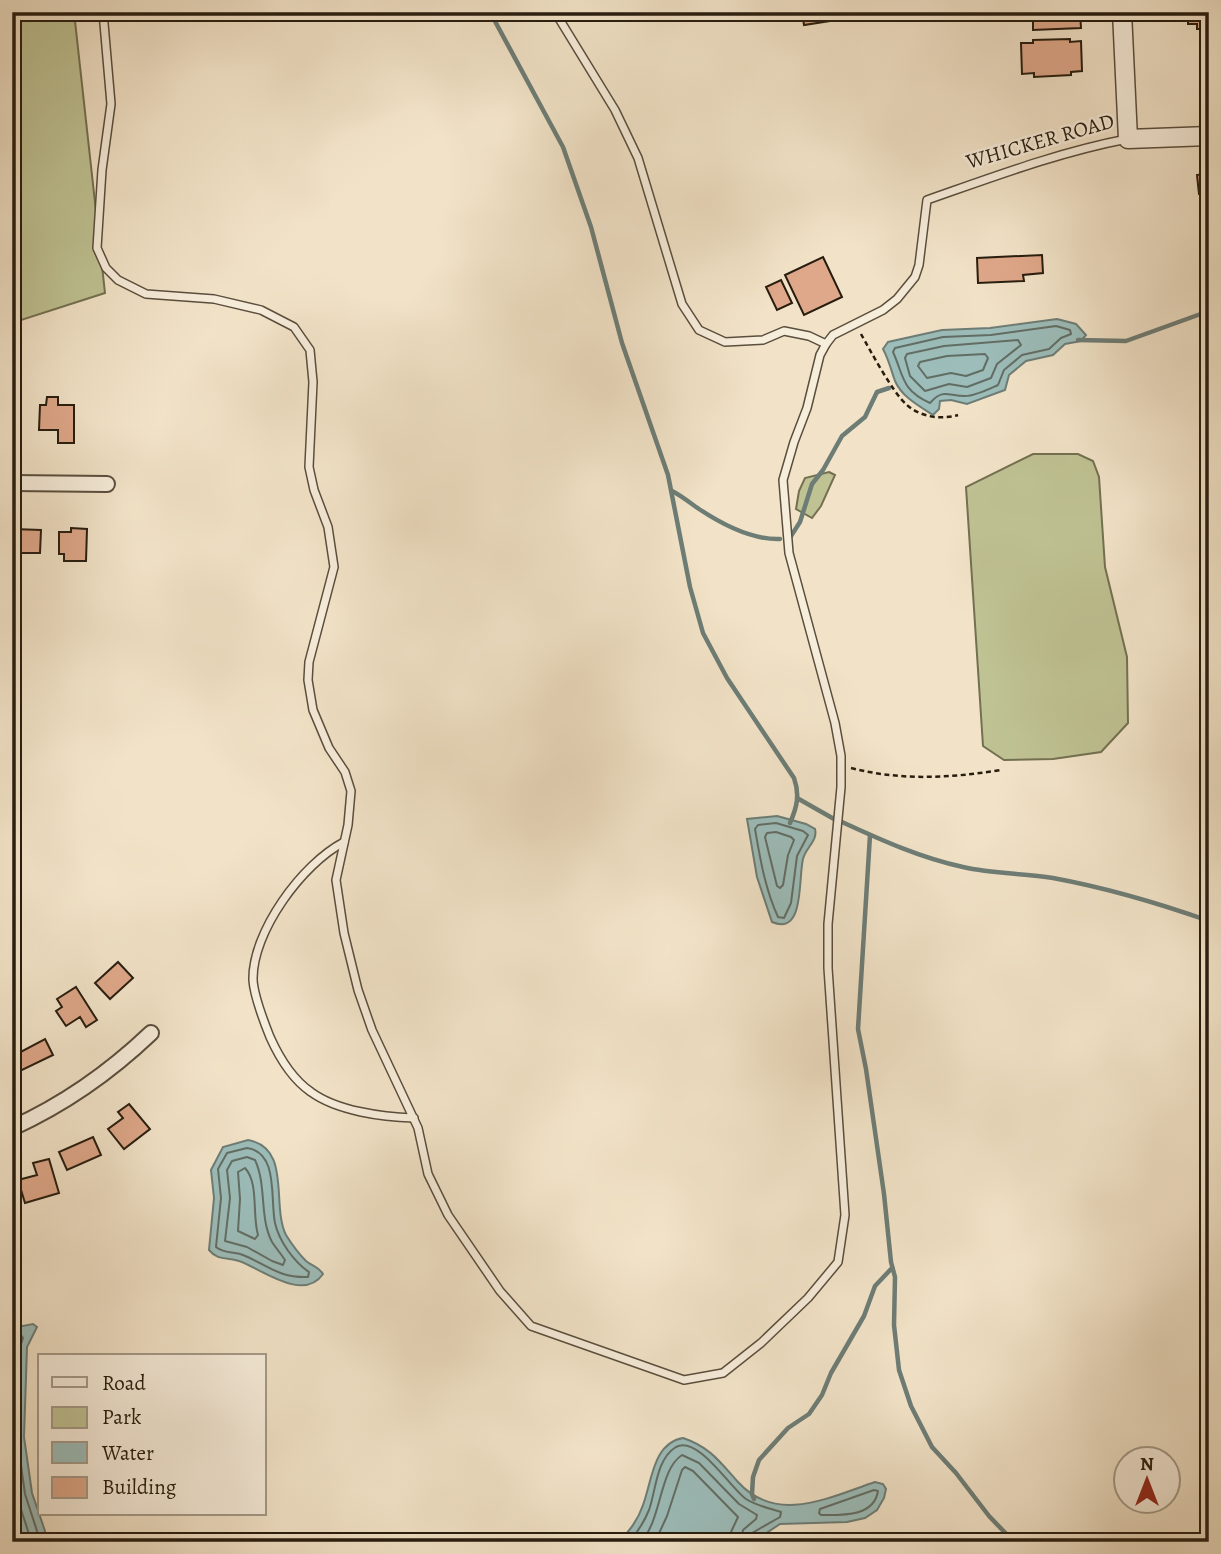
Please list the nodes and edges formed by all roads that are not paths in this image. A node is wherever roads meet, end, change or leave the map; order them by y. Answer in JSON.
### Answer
{"nodes":[{"id":1,"x":103,"y":12,"type":"edge"},
{"id":2,"x":555,"y":12,"type":"edge"},
{"id":3,"x":1122,"y":12,"type":"edge"},
{"id":4,"x":1209,"y":136,"type":"edge"},
{"id":5,"x":1128,"y":139,"type":"junction"},
{"id":6,"x":826,"y":344,"type":"junction"},
{"id":7,"x":12,"y":483,"type":"edge"},
{"id":8,"x":107,"y":484,"type":"dead end"},
{"id":9,"x":344,"y":842,"type":"junction"},
{"id":10,"x":151,"y":1033,"type":"dead end"},
{"id":11,"x":414,"y":1118,"type":"junction"},
{"id":12,"x":12,"y":1128,"type":"edge"}],
"edges":[{"from":1,"to":9,"type":"lane"},
{"from":2,"to":6,"type":"lane"},
{"from":3,"to":5,"type":"street"},
{"from":4,"to":5,"type":"street","name":"WHICKER ROAD"},
{"from":5,"to":6,"type":"lane","name":"WHICKER ROAD"},
{"from":6,"to":11,"type":"lane"},
{"from":7,"to":8,"type":"street"},
{"from":9,"to":11,"type":"lane"},
{"from":9,"to":11,"type":"lane"},
{"from":10,"to":12,"type":"street"}]}
